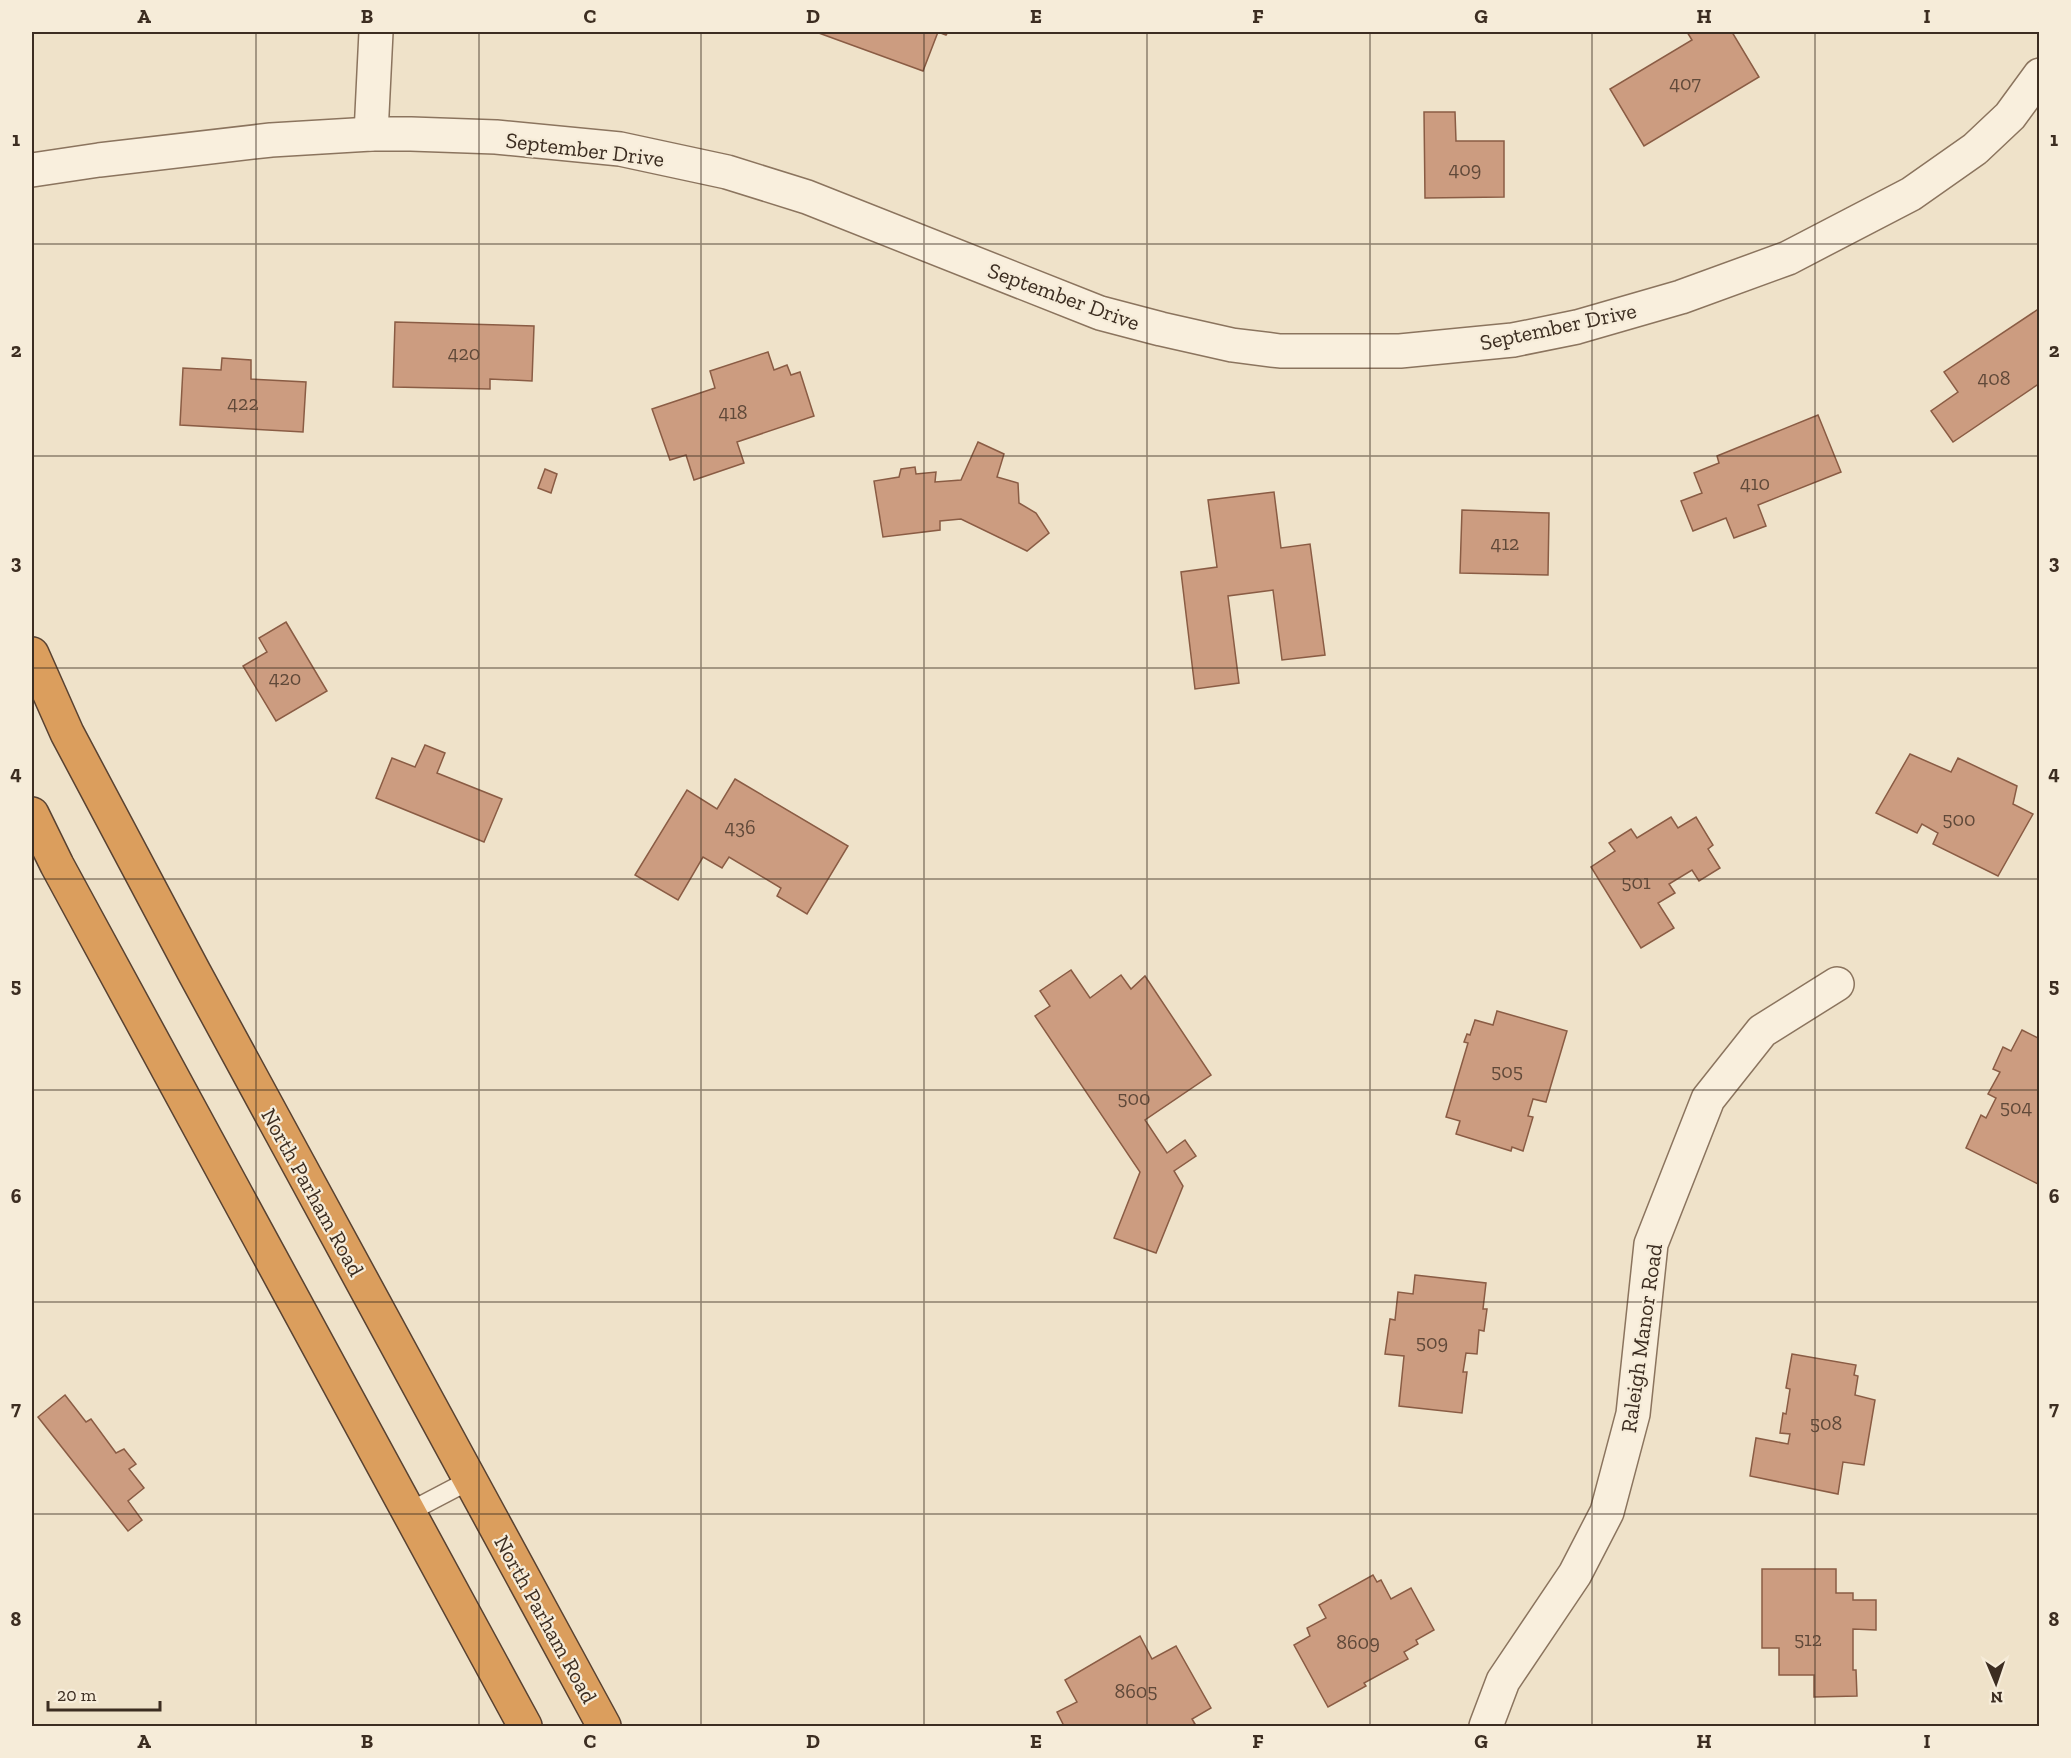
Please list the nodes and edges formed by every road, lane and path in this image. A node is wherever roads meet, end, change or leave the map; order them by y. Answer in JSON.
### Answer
{"nodes":[{"id":1,"x":376,"y":32,"type":"edge"},
{"id":2,"x":2040,"y":75,"type":"edge"},
{"id":3,"x":371,"y":134,"type":"junction"},
{"id":4,"x":32,"y":170,"type":"edge"},
{"id":5,"x":32,"y":654,"type":"edge"},
{"id":6,"x":32,"y":814,"type":"edge"},
{"id":7,"x":1837,"y":984,"type":"dead end"},
{"id":8,"x":470,"y":1480,"type":"junction"},
{"id":9,"x":409,"y":1512,"type":"junction"},
{"id":10,"x":525,"y":1726,"type":"edge"},
{"id":11,"x":604,"y":1726,"type":"edge"},
{"id":12,"x":1486,"y":1726,"type":"edge"}],
"edges":[{"from":1,"to":3,"type":"street"},
{"from":2,"to":3,"type":"street","name":"September Drive"},
{"from":3,"to":4,"type":"street","name":"September Drive"},
{"from":5,"to":8,"type":"highway","name":"North Parham Road"},
{"from":6,"to":9,"type":"highway"},
{"from":7,"to":12,"type":"street","name":"Raleigh Manor Road"},
{"from":8,"to":9,"type":"lane"},
{"from":8,"to":11,"type":"highway","name":"North Parham Road"},
{"from":9,"to":10,"type":"highway"}]}
